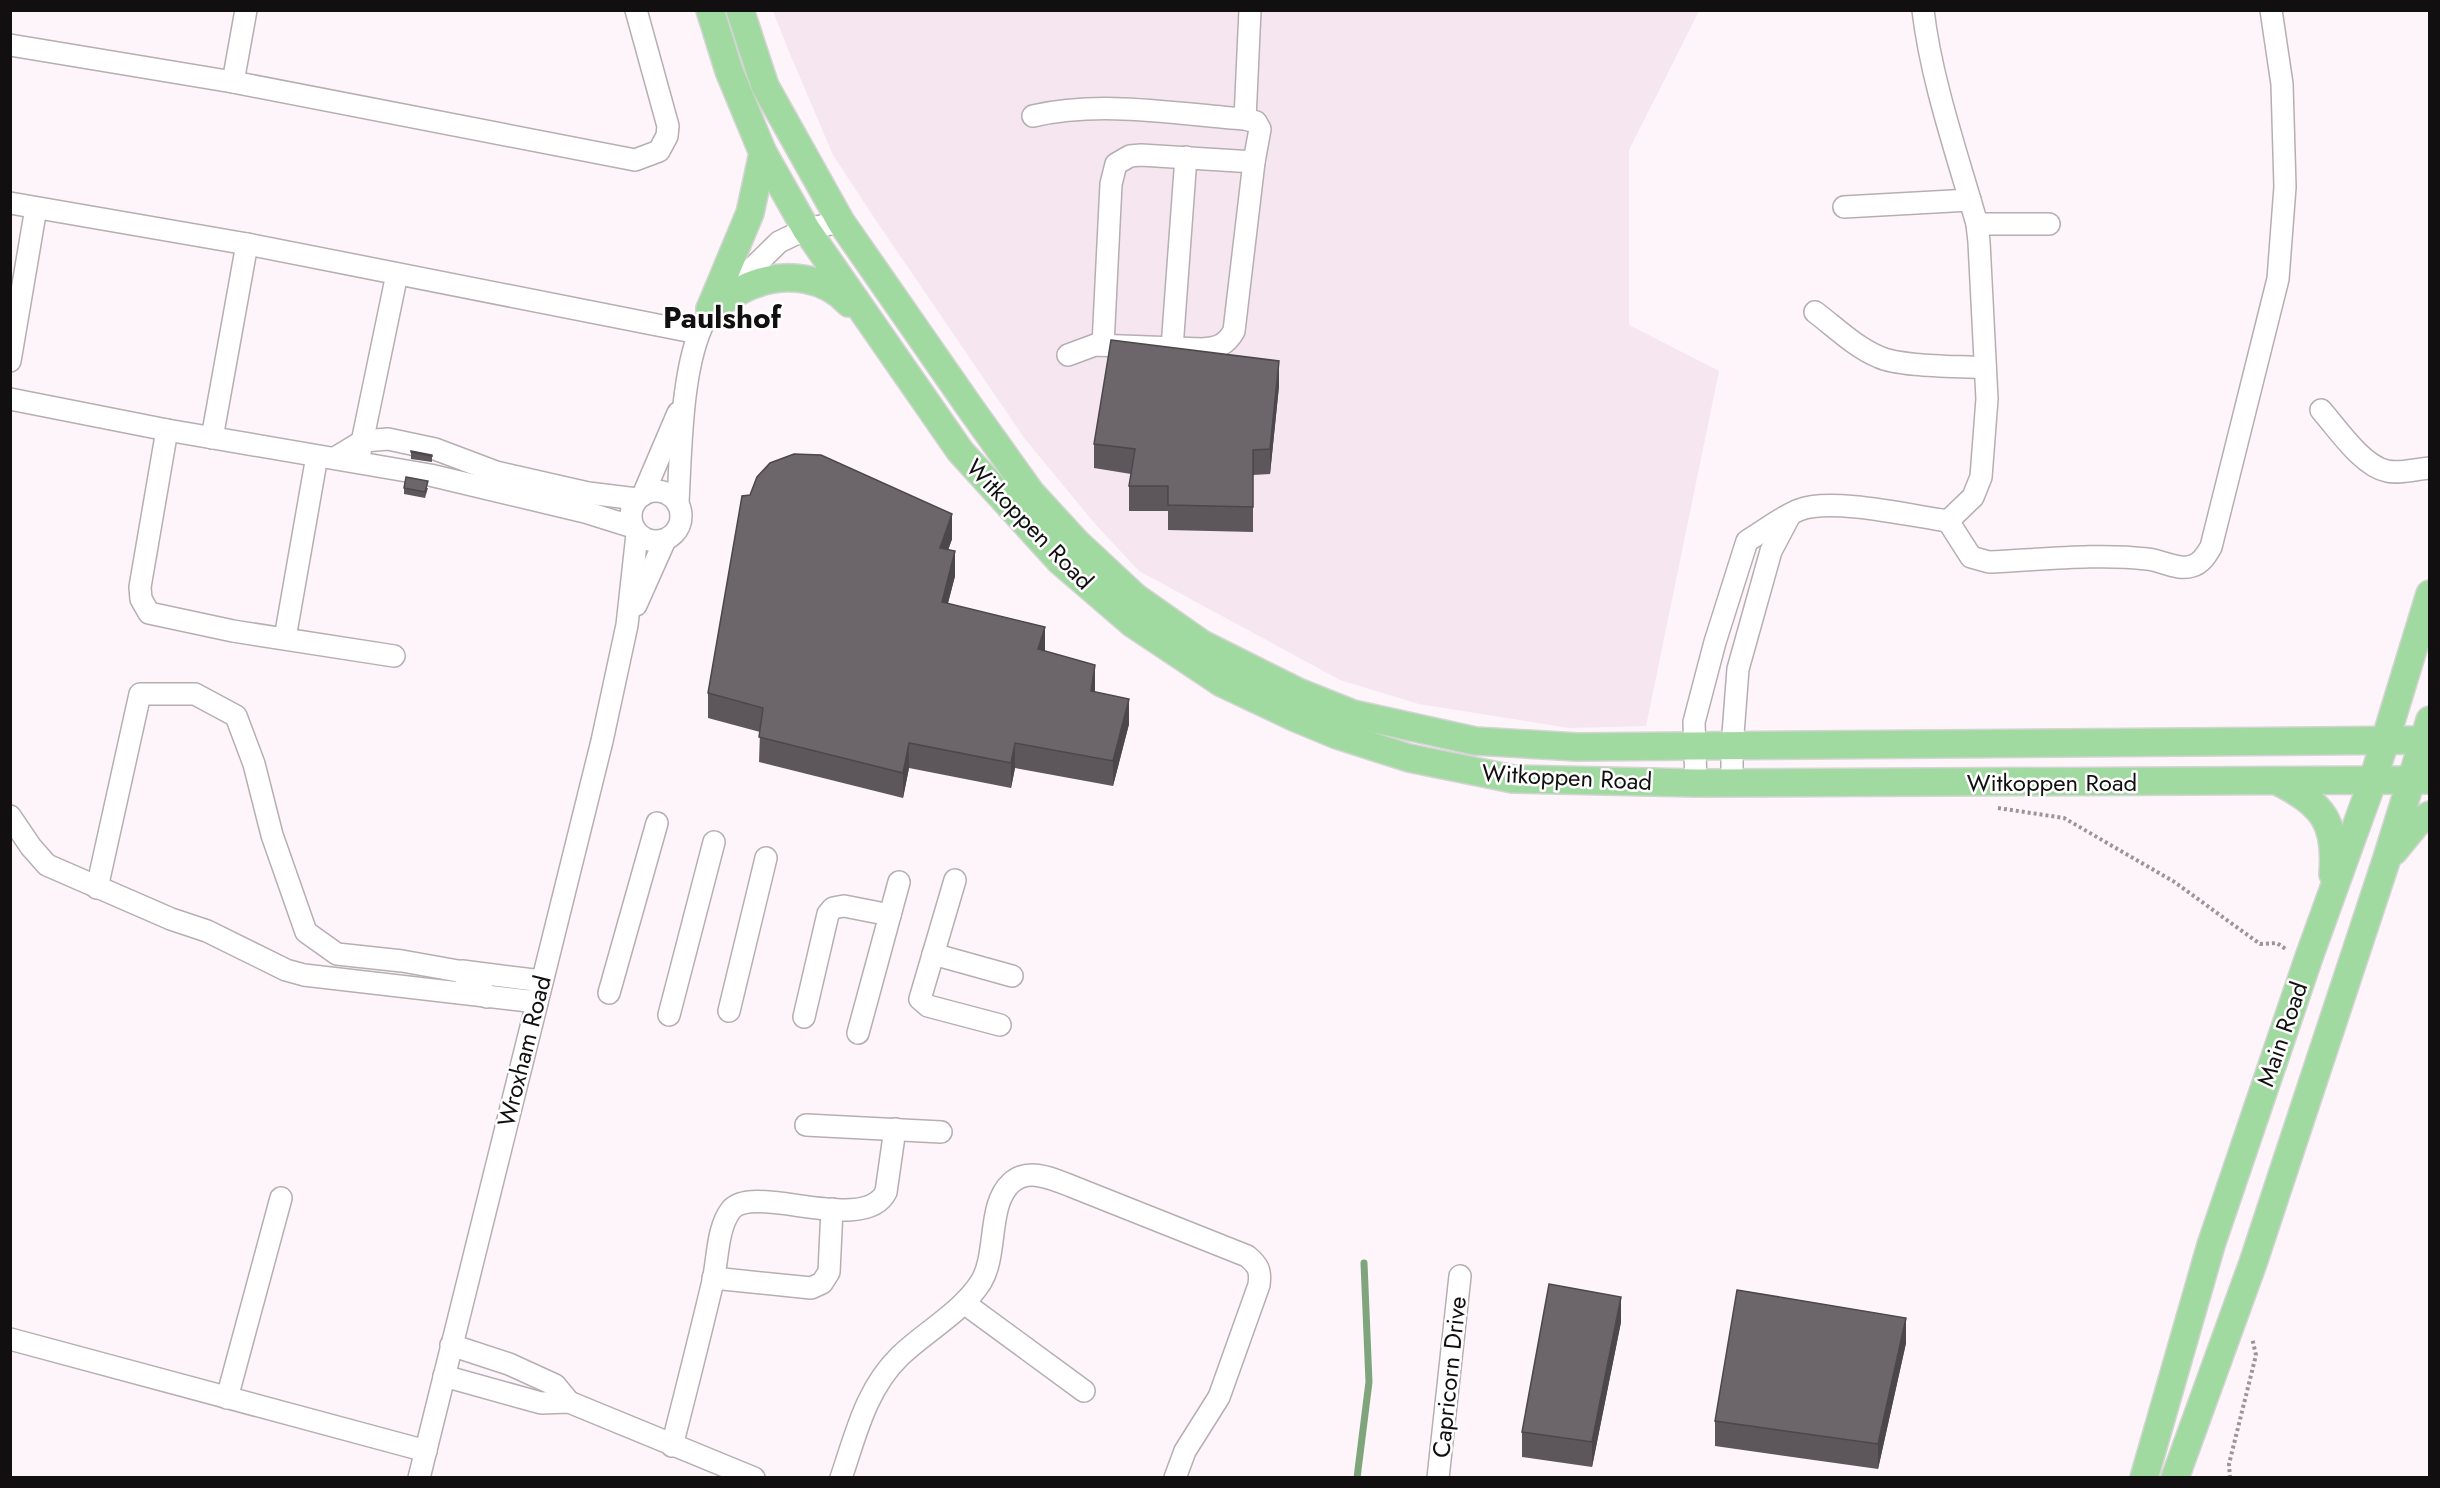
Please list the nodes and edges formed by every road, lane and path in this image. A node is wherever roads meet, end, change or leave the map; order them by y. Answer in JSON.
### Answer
{"nodes":[{"id":1,"x":246,"y":10,"type":"edge"},
{"id":2,"x":636,"y":10,"type":"edge"},
{"id":3,"x":710,"y":10,"type":"edge"},
{"id":4,"x":740,"y":10,"type":"edge"},
{"id":5,"x":1250,"y":10,"type":"edge"},
{"id":6,"x":1923,"y":10,"type":"edge"},
{"id":7,"x":2271,"y":10,"type":"edge"},
{"id":8,"x":10,"y":45,"type":"edge"},
{"id":9,"x":233,"y":82,"type":"junction"},
{"id":10,"x":1033,"y":116,"type":"dead end"},
{"id":11,"x":1245,"y":119,"type":"junction"},
{"id":12,"x":763,"y":153,"type":"junction"},
{"id":13,"x":1186,"y":158,"type":"junction"},
{"id":14,"x":1254,"y":162,"type":"junction"},
{"id":15,"x":1970,"y":200,"type":"junction"},
{"id":16,"x":10,"y":203,"type":"edge"},
{"id":17,"x":1844,"y":207,"type":"dead end"},
{"id":18,"x":36,"y":208,"type":"junction"},
{"id":19,"x":842,"y":222,"type":"junction"},
{"id":20,"x":1977,"y":224,"type":"junction"},
{"id":21,"x":2049,"y":224,"type":"dead end"},
{"id":22,"x":806,"y":229,"type":"junction"},
{"id":23,"x":247,"y":244,"type":"junction"},
{"id":24,"x":397,"y":274,"type":"junction"},
{"id":25,"x":710,"y":309,"type":"junction"},
{"id":26,"x":1815,"y":312,"type":"dead end"},
{"id":27,"x":698,"y":333,"type":"junction"},
{"id":28,"x":879,"y":334,"type":"junction"},
{"id":29,"x":1103,"y":345,"type":"junction"},
{"id":30,"x":1172,"y":348,"type":"junction"},
{"id":31,"x":1068,"y":355,"type":"dead end"},
{"id":32,"x":10,"y":361,"type":"edge"},
{"id":33,"x":1985,"y":368,"type":"junction"},
{"id":34,"x":686,"y":395,"type":"junction"},
{"id":35,"x":10,"y":399,"type":"edge"},
{"id":36,"x":2321,"y":410,"type":"dead end"},
{"id":37,"x":167,"y":430,"type":"junction"},
{"id":38,"x":212,"y":438,"type":"junction"},
{"id":39,"x":363,"y":441,"type":"junction"},
{"id":40,"x":326,"y":457,"type":"junction"},
{"id":41,"x":359,"y":462,"type":"junction"},
{"id":42,"x":2430,"y":468,"type":"edge"},
{"id":43,"x":640,"y":497,"type":"junction"},
{"id":44,"x":678,"y":502,"type":"junction"},
{"id":45,"x":1790,"y":514,"type":"junction"},
{"id":46,"x":1948,"y":522,"type":"junction"},
{"id":47,"x":635,"y":530,"type":"junction"},
{"id":48,"x":665,"y":540,"type":"junction"},
{"id":49,"x":1730,"y":593,"type":"junction"},
{"id":50,"x":2430,"y":594,"type":"edge"},
{"id":51,"x":1756,"y":604,"type":"junction"},
{"id":52,"x":627,"y":625,"type":"junction"},
{"id":53,"x":285,"y":639,"type":"junction"},
{"id":54,"x":394,"y":656,"type":"dead end"},
{"id":55,"x":2427,"y":733,"type":"edge"},
{"id":56,"x":2384,"y":739,"type":"junction"},
{"id":57,"x":1695,"y":747,"type":"junction"},
{"id":58,"x":1732,"y":747,"type":"junction"},
{"id":59,"x":2276,"y":780,"type":"junction"},
{"id":60,"x":2373,"y":780,"type":"junction"},
{"id":61,"x":2420,"y":780,"type":"edge"},
{"id":62,"x":1732,"y":782,"type":"junction"},
{"id":63,"x":1696,"y":783,"type":"junction"},
{"id":64,"x":10,"y":816,"type":"edge"},
{"id":65,"x":2430,"y":816,"type":"edge"},
{"id":66,"x":657,"y":823,"type":"dead end"},
{"id":67,"x":714,"y":842,"type":"dead end"},
{"id":68,"x":766,"y":858,"type":"dead end"},
{"id":69,"x":2387,"y":858,"type":"junction"},
{"id":70,"x":955,"y":880,"type":"dead end"},
{"id":71,"x":899,"y":882,"type":"dead end"},
{"id":72,"x":98,"y":888,"type":"junction"},
{"id":73,"x":2331,"y":893,"type":"junction"},
{"id":74,"x":890,"y":915,"type":"junction"},
{"id":75,"x":933,"y":954,"type":"junction"},
{"id":76,"x":458,"y":971,"type":"junction"},
{"id":77,"x":1012,"y":976,"type":"dead end"},
{"id":78,"x":542,"y":981,"type":"junction"},
{"id":79,"x":609,"y":993,"type":"dead end"},
{"id":80,"x":487,"y":997,"type":"junction"},
{"id":81,"x":537,"y":1002,"type":"junction"},
{"id":82,"x":729,"y":1011,"type":"dead end"},
{"id":83,"x":669,"y":1015,"type":"dead end"},
{"id":84,"x":804,"y":1017,"type":"dead end"},
{"id":85,"x":1000,"y":1025,"type":"dead end"},
{"id":86,"x":858,"y":1033,"type":"dead end"},
{"id":87,"x":806,"y":1125,"type":"dead end"},
{"id":88,"x":895,"y":1130,"type":"junction"},
{"id":89,"x":941,"y":1132,"type":"dead end"},
{"id":90,"x":281,"y":1198,"type":"dead end"},
{"id":91,"x":832,"y":1209,"type":"junction"},
{"id":92,"x":1460,"y":1276,"type":"dead end"},
{"id":93,"x":713,"y":1278,"type":"junction"},
{"id":94,"x":964,"y":1303,"type":"junction"},
{"id":95,"x":10,"y":1339,"type":"edge"},
{"id":96,"x":451,"y":1346,"type":"junction"},
{"id":97,"x":444,"y":1376,"type":"junction"},
{"id":98,"x":1084,"y":1391,"type":"dead end"},
{"id":99,"x":227,"y":1398,"type":"junction"},
{"id":100,"x":569,"y":1402,"type":"junction"},
{"id":101,"x":672,"y":1446,"type":"junction"},
{"id":102,"x":426,"y":1451,"type":"junction"},
{"id":103,"x":420,"y":1477,"type":"edge"},
{"id":104,"x":754,"y":1478,"type":"edge"},
{"id":105,"x":841,"y":1478,"type":"edge"},
{"id":106,"x":1175,"y":1478,"type":"edge"},
{"id":107,"x":1438,"y":1478,"type":"edge"},
{"id":108,"x":2144,"y":1478,"type":"edge"},
{"id":109,"x":2175,"y":1478,"type":"edge"}],
"edges":[{"from":1,"to":9,"type":"street"},
{"from":2,"to":9,"type":"street"},
{"from":3,"to":12,"type":"main road","name":"Witkoppen Road"},
{"from":4,"to":19,"type":"main road","name":"Witkoppen Road"},
{"from":5,"to":11,"type":"street"},
{"from":6,"to":15,"type":"street"},
{"from":7,"to":46,"type":"street"},
{"from":8,"to":9,"type":"street"},
{"from":10,"to":11,"type":"street"},
{"from":11,"to":14,"type":"street"},
{"from":12,"to":22,"type":"main road","name":"Witkoppen Road"},
{"from":12,"to":25,"type":"main road"},
{"from":13,"to":14,"type":"street"},
{"from":13,"to":29,"type":"street"},
{"from":13,"to":30,"type":"street"},
{"from":14,"to":30,"type":"street"},
{"from":15,"to":17,"type":"street"},
{"from":15,"to":20,"type":"street"},
{"from":16,"to":18,"type":"street"},
{"from":18,"to":23,"type":"street"},
{"from":18,"to":32,"type":"street"},
{"from":19,"to":22,"type":"street"},
{"from":19,"to":57,"type":"main road","name":"Witkoppen Road"},
{"from":20,"to":21,"type":"street"},
{"from":20,"to":33,"type":"street"},
{"from":22,"to":25,"type":"street"},
{"from":22,"to":28,"type":"main road","name":"Witkoppen Road"},
{"from":23,"to":24,"type":"street"},
{"from":23,"to":38,"type":"street"},
{"from":24,"to":27,"type":"street"},
{"from":24,"to":39,"type":"street"},
{"from":25,"to":27,"type":"street"},
{"from":25,"to":28,"type":"main road"},
{"from":26,"to":33,"type":"street"},
{"from":27,"to":34,"type":"street"},
{"from":28,"to":63,"type":"main road","name":"Witkoppen Road"},
{"from":29,"to":30,"type":"street"},
{"from":29,"to":31,"type":"street"},
{"from":33,"to":46,"type":"street"},
{"from":34,"to":43,"type":"street"},
{"from":34,"to":44,"type":"street"},
{"from":35,"to":37,"type":"street"},
{"from":36,"to":42,"type":"street"},
{"from":37,"to":38,"type":"street"},
{"from":37,"to":53,"type":"street"},
{"from":38,"to":40,"type":"street"},
{"from":39,"to":40,"type":"street"},
{"from":39,"to":41,"type":"street"},
{"from":39,"to":43,"type":"street"},
{"from":40,"to":41,"type":"street"},
{"from":40,"to":53,"type":"street"},
{"from":41,"to":47,"type":"street"},
{"from":43,"to":44,"type":"street"},
{"from":43,"to":47,"type":"street"},
{"from":44,"to":48,"type":"street"},
{"from":45,"to":46,"type":"street"},
{"from":45,"to":49,"type":"street"},
{"from":45,"to":51,"type":"street"},
{"from":47,"to":48,"type":"street"},
{"from":47,"to":52,"type":"street","name":"Wroxham Road"},
{"from":48,"to":52,"type":"street","name":"Wroxham Road"},
{"from":49,"to":51,"type":"street"},
{"from":49,"to":57,"type":"street"},
{"from":50,"to":56,"type":"main road","name":"Main Road"},
{"from":51,"to":58,"type":"street"},
{"from":52,"to":78,"type":"street","name":"Wroxham Road"},
{"from":53,"to":54,"type":"street"},
{"from":55,"to":56,"type":"main road","name":"Witkoppen Road"},
{"from":55,"to":61,"type":"main road","name":"Main Road"},
{"from":56,"to":58,"type":"main road","name":"Witkoppen Road"},
{"from":56,"to":60,"type":"main road","name":"Main Road"},
{"from":57,"to":58,"type":"main road","name":"Witkoppen Road"},
{"from":57,"to":63,"type":"street"},
{"from":58,"to":62,"type":"street"},
{"from":59,"to":60,"type":"main road","name":"Witkoppen Road"},
{"from":59,"to":62,"type":"main road","name":"Witkoppen Road"},
{"from":59,"to":73,"type":"main road"},
{"from":60,"to":61,"type":"main road","name":"Witkoppen Road"},
{"from":60,"to":73,"type":"main road","name":"Main Road"},
{"from":61,"to":69,"type":"main road","name":"Main Road"},
{"from":62,"to":63,"type":"main road","name":"Witkoppen Road"},
{"from":64,"to":72,"type":"street"},
{"from":65,"to":69,"type":"main road"},
{"from":66,"to":79,"type":"street"},
{"from":67,"to":83,"type":"street"},
{"from":68,"to":82,"type":"street"},
{"from":69,"to":109,"type":"main road","name":"Main Road"},
{"from":70,"to":75,"type":"street"},
{"from":71,"to":74,"type":"street"},
{"from":72,"to":76,"type":"street"},
{"from":72,"to":80,"type":"street"},
{"from":73,"to":108,"type":"main road","name":"Main Road"},
{"from":74,"to":84,"type":"street"},
{"from":74,"to":86,"type":"street"},
{"from":75,"to":77,"type":"street"},
{"from":75,"to":85,"type":"street"},
{"from":76,"to":78,"type":"street"},
{"from":76,"to":80,"type":"street"},
{"from":78,"to":81,"type":"street","name":"Wroxham Road"},
{"from":80,"to":81,"type":"street"},
{"from":81,"to":96,"type":"street","name":"Wroxham Road"},
{"from":87,"to":88,"type":"street"},
{"from":88,"to":89,"type":"street"},
{"from":88,"to":91,"type":"street"},
{"from":90,"to":99,"type":"street"},
{"from":91,"to":93,"type":"street"},
{"from":91,"to":93,"type":"street"},
{"from":92,"to":107,"type":"street","name":"Capricorn Drive"},
{"from":93,"to":101,"type":"street"},
{"from":94,"to":98,"type":"street"},
{"from":94,"to":105,"type":"street"},
{"from":94,"to":106,"type":"street"},
{"from":95,"to":99,"type":"street"},
{"from":96,"to":97,"type":"street","name":"Wroxham Road"},
{"from":96,"to":100,"type":"street"},
{"from":97,"to":100,"type":"street"},
{"from":97,"to":102,"type":"street","name":"Wroxham Road"},
{"from":99,"to":102,"type":"street"},
{"from":100,"to":101,"type":"street"},
{"from":101,"to":104,"type":"street"},
{"from":102,"to":103,"type":"street","name":"Wroxham Road"}]}
